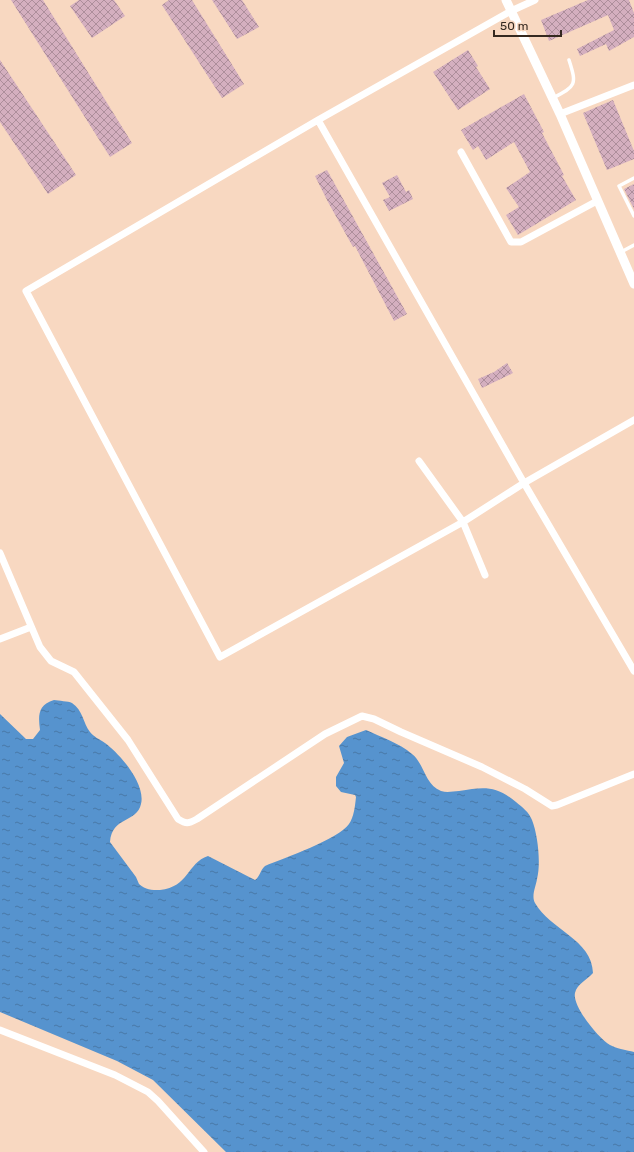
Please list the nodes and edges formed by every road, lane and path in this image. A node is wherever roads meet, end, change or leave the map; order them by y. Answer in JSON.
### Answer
{"nodes":[{"id":1,"x":506,"y":0,"type":"edge"},
{"id":2,"x":535,"y":0,"type":"edge"},
{"id":3,"x":511,"y":11,"type":"junction"},
{"id":4,"x":569,"y":60,"type":"dead end"},
{"id":5,"x":634,"y":85,"type":"edge"},
{"id":6,"x":552,"y":98,"type":"junction"},
{"id":7,"x":560,"y":114,"type":"junction"},
{"id":8,"x":318,"y":120,"type":"junction"},
{"id":9,"x":461,"y":152,"type":"dead end"},
{"id":10,"x":634,"y":178,"type":"edge"},
{"id":11,"x":597,"y":201,"type":"junction"},
{"id":12,"x":634,"y":216,"type":"edge"},
{"id":13,"x":634,"y":245,"type":"edge"},
{"id":14,"x":620,"y":252,"type":"junction"},
{"id":15,"x":634,"y":284,"type":"edge"},
{"id":16,"x":634,"y":420,"type":"edge"},
{"id":17,"x":419,"y":461,"type":"dead end"},
{"id":18,"x":524,"y":483,"type":"junction"},
{"id":19,"x":463,"y":522,"type":"junction"},
{"id":20,"x":0,"y":553,"type":"edge"},
{"id":21,"x":485,"y":575,"type":"dead end"},
{"id":22,"x":31,"y":627,"type":"junction"},
{"id":23,"x":0,"y":639,"type":"edge"},
{"id":24,"x":634,"y":671,"type":"edge"},
{"id":25,"x":634,"y":774,"type":"edge"},
{"id":26,"x":0,"y":1030,"type":"edge"},
{"id":27,"x":204,"y":1152,"type":"edge"}],
"edges":[{"from":1,"to":3,"type":"street"},
{"from":2,"to":3,"type":"street"},
{"from":3,"to":6,"type":"street"},
{"from":3,"to":8,"type":"street"},
{"from":4,"to":6,"type":"lane"},
{"from":5,"to":7,"type":"street"},
{"from":6,"to":7,"type":"street"},
{"from":7,"to":11,"type":"street"},
{"from":8,"to":18,"type":"street"},
{"from":8,"to":19,"type":"street"},
{"from":9,"to":11,"type":"street"},
{"from":10,"to":12,"type":"lane"},
{"from":11,"to":14,"type":"street"},
{"from":13,"to":14,"type":"lane"},
{"from":14,"to":15,"type":"street"},
{"from":16,"to":18,"type":"street"},
{"from":17,"to":19,"type":"street"},
{"from":18,"to":19,"type":"street"},
{"from":18,"to":24,"type":"street"},
{"from":19,"to":21,"type":"street"},
{"from":20,"to":22,"type":"street"},
{"from":22,"to":23,"type":"street"},
{"from":22,"to":25,"type":"street"},
{"from":26,"to":27,"type":"street"}]}
